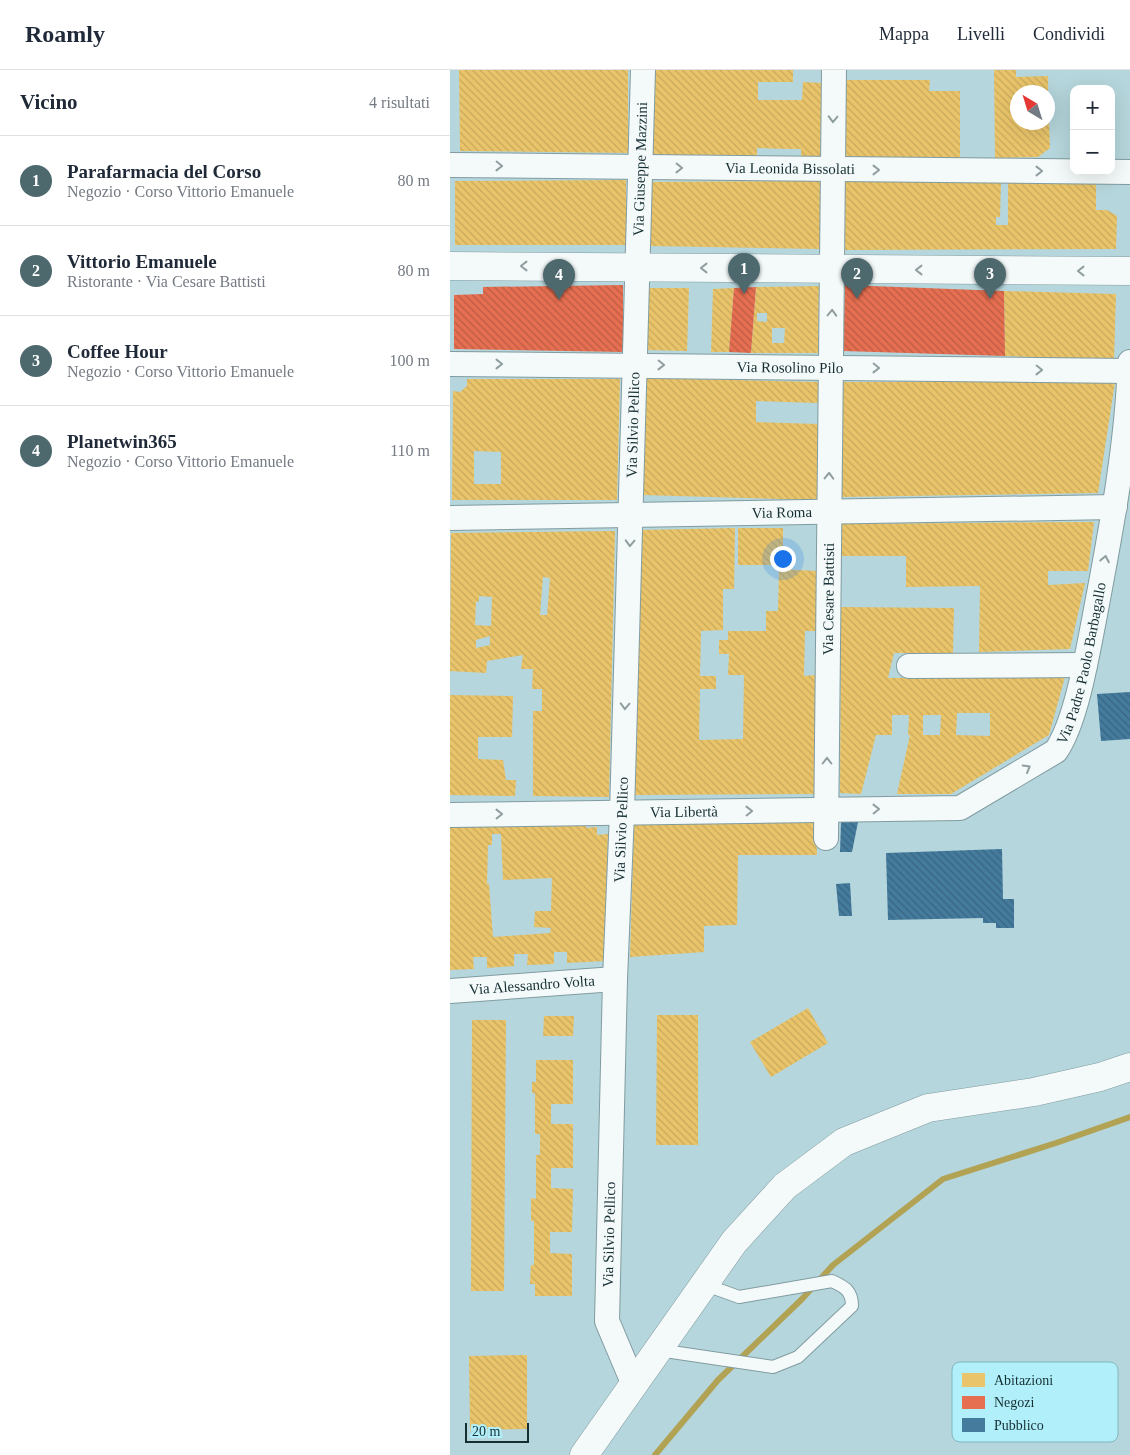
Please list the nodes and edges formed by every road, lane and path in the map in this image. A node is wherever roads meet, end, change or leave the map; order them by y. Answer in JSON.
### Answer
{"nodes":[{"id":1,"x":643,"y":70,"type":"edge"},
{"id":2,"x":834,"y":70,"type":"edge"},
{"id":3,"x":450,"y":165,"type":"edge"},
{"id":4,"x":640,"y":168,"type":"junction"},
{"id":5,"x":832,"y":170,"type":"junction"},
{"id":6,"x":1130,"y":172,"type":"edge"},
{"id":7,"x":450,"y":266,"type":"edge"},
{"id":8,"x":638,"y":267,"type":"junction"},
{"id":9,"x":833,"y":269,"type":"junction"},
{"id":10,"x":1130,"y":271,"type":"edge"},
{"id":11,"x":1130,"y":362,"type":"edge"},
{"id":12,"x":450,"y":364,"type":"edge"},
{"id":13,"x":634,"y":364,"type":"junction"},
{"id":14,"x":830,"y":368,"type":"junction"},
{"id":15,"x":1130,"y":371,"type":"edge"},
{"id":16,"x":1115,"y":507,"type":"junction"},
{"id":17,"x":828,"y":512,"type":"junction"},
{"id":18,"x":630,"y":516,"type":"junction"},
{"id":19,"x":450,"y":518,"type":"edge"},
{"id":20,"x":1085,"y":665,"type":"junction"},
{"id":21,"x":909,"y":666,"type":"dead end"},
{"id":22,"x":827,"y":810,"type":"junction"},
{"id":23,"x":622,"y":813,"type":"junction"},
{"id":24,"x":450,"y":815,"type":"edge"},
{"id":25,"x":826,"y":838,"type":"dead end"},
{"id":26,"x":615,"y":980,"type":"junction"},
{"id":27,"x":450,"y":991,"type":"edge"},
{"id":28,"x":1130,"y":1066,"type":"edge"},
{"id":29,"x":703,"y":1284,"type":"junction"},
{"id":30,"x":658,"y":1350,"type":"junction"},
{"id":31,"x":634,"y":1385,"type":"junction"},
{"id":32,"x":584,"y":1455,"type":"edge"}],
"edges":[{"from":1,"to":4,"type":"street","name":"Via Giuseppe Mazzini"},
{"from":2,"to":5,"type":"street","name":"Via Cesare Battisti","one_way":true},
{"from":3,"to":4,"type":"street","name":"Via Leonida Bissolati","one_way":true},
{"from":4,"to":5,"type":"street","name":"Via Leonida Bissolati","one_way":true},
{"from":4,"to":8,"type":"street","name":"Via Giuseppe Mazzini"},
{"from":5,"to":6,"type":"street","name":"Via Leonida Bissolati","one_way":true},
{"from":5,"to":9,"type":"street","name":"Via Cesare Battisti"},
{"from":8,"to":7,"type":"main road","one_way":true},
{"from":9,"to":8,"type":"main road","one_way":true},
{"from":8,"to":13,"type":"street","name":"Via Silvio Pellico"},
{"from":10,"to":9,"type":"main road","one_way":true},
{"from":14,"to":9,"type":"street","name":"Via Cesare Battisti","one_way":true},
{"from":11,"to":15,"type":"street","name":"Via Padre Paolo Barbagallo"},
{"from":12,"to":13,"type":"street","name":"Via Rosolino Pilo","one_way":true},
{"from":13,"to":14,"type":"street","name":"Via Rosolino Pilo","one_way":true},
{"from":13,"to":18,"type":"street","name":"Via Silvio Pellico"},
{"from":14,"to":15,"type":"street","name":"Via Rosolino Pilo","one_way":true},
{"from":17,"to":14,"type":"street","name":"Via Cesare Battisti","one_way":true},
{"from":15,"to":16,"type":"street","name":"Via Padre Paolo Barbagallo"},
{"from":16,"to":17,"type":"street","name":"Via Roma"},
{"from":20,"to":16,"type":"street","name":"Via Padre Paolo Barbagallo","one_way":true},
{"from":17,"to":18,"type":"street","name":"Via Roma"},
{"from":22,"to":17,"type":"street","name":"Via Cesare Battisti","one_way":true},
{"from":18,"to":19,"type":"street","name":"Via Roma"},
{"from":18,"to":23,"type":"street","name":"Via Silvio Pellico","one_way":true},
{"from":20,"to":21,"type":"street"},
{"from":22,"to":20,"type":"street","name":"Via Padre Paolo Barbagallo","one_way":true},
{"from":23,"to":22,"type":"street","name":"Via Libertà","one_way":true},
{"from":22,"to":25,"type":"street","name":"Via Cesare Battisti"},
{"from":24,"to":23,"type":"street","name":"Via Libertà","one_way":true},
{"from":23,"to":26,"type":"street","name":"Via Silvio Pellico"},
{"from":26,"to":27,"type":"street","name":"Via Alessandro Volta"},
{"from":26,"to":31,"type":"street","name":"Via Silvio Pellico"},
{"from":28,"to":29,"type":"main road"},
{"from":29,"to":30,"type":"main road"},
{"from":29,"to":30,"type":"lane"},
{"from":30,"to":31,"type":"main road"},
{"from":31,"to":32,"type":"main road"}]}
